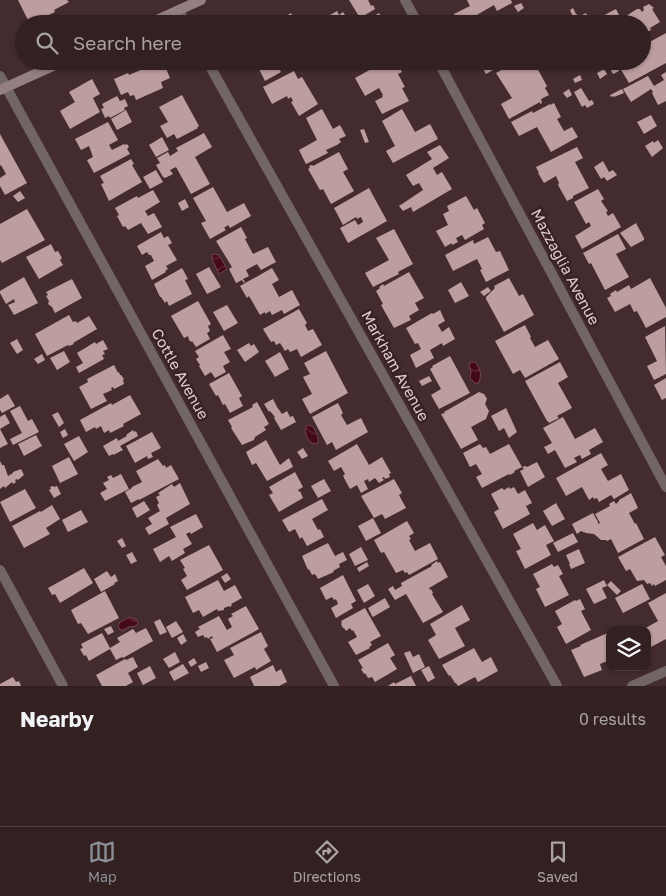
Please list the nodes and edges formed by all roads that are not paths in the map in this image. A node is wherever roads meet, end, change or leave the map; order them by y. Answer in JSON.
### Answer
{"nodes":[{"id":1,"x":201,"y":0,"type":"edge"},
{"id":2,"x":405,"y":0,"type":"edge"},
{"id":3,"x":179,"y":10,"type":"junction"},
{"id":4,"x":168,"y":15,"type":"edge"},
{"id":5,"x":182,"y":15,"type":"edge"},
{"id":6,"x":413,"y":15,"type":"edge"},
{"id":7,"x":44,"y":70,"type":"edge"},
{"id":8,"x":212,"y":70,"type":"edge"},
{"id":9,"x":443,"y":70,"type":"edge"},
{"id":10,"x":0,"y":76,"type":"edge"},
{"id":11,"x":3,"y":88,"type":"edge"},
{"id":12,"x":666,"y":486,"type":"edge"},
{"id":13,"x":0,"y":570,"type":"edge"},
{"id":14,"x":666,"y":671,"type":"edge"},
{"id":15,"x":63,"y":686,"type":"edge"},
{"id":16,"x":334,"y":686,"type":"edge"},
{"id":17,"x":557,"y":686,"type":"edge"},
{"id":18,"x":632,"y":686,"type":"edge"}],
"edges":[{"from":1,"to":3,"type":"main road"},
{"from":2,"to":6,"type":"street"},
{"from":3,"to":4,"type":"main road"},
{"from":3,"to":5,"type":"street"},
{"from":7,"to":11,"type":"main road"},
{"from":8,"to":17,"type":"street","name":"Markham Avenue"},
{"from":9,"to":12,"type":"street","name":"Mazzaglia Avenue"},
{"from":10,"to":11,"type":"street","name":"Cottle Avenue"},
{"from":11,"to":16,"type":"street","name":"Cottle Avenue"},
{"from":13,"to":15,"type":"street"},
{"from":14,"to":18,"type":"street"}]}
